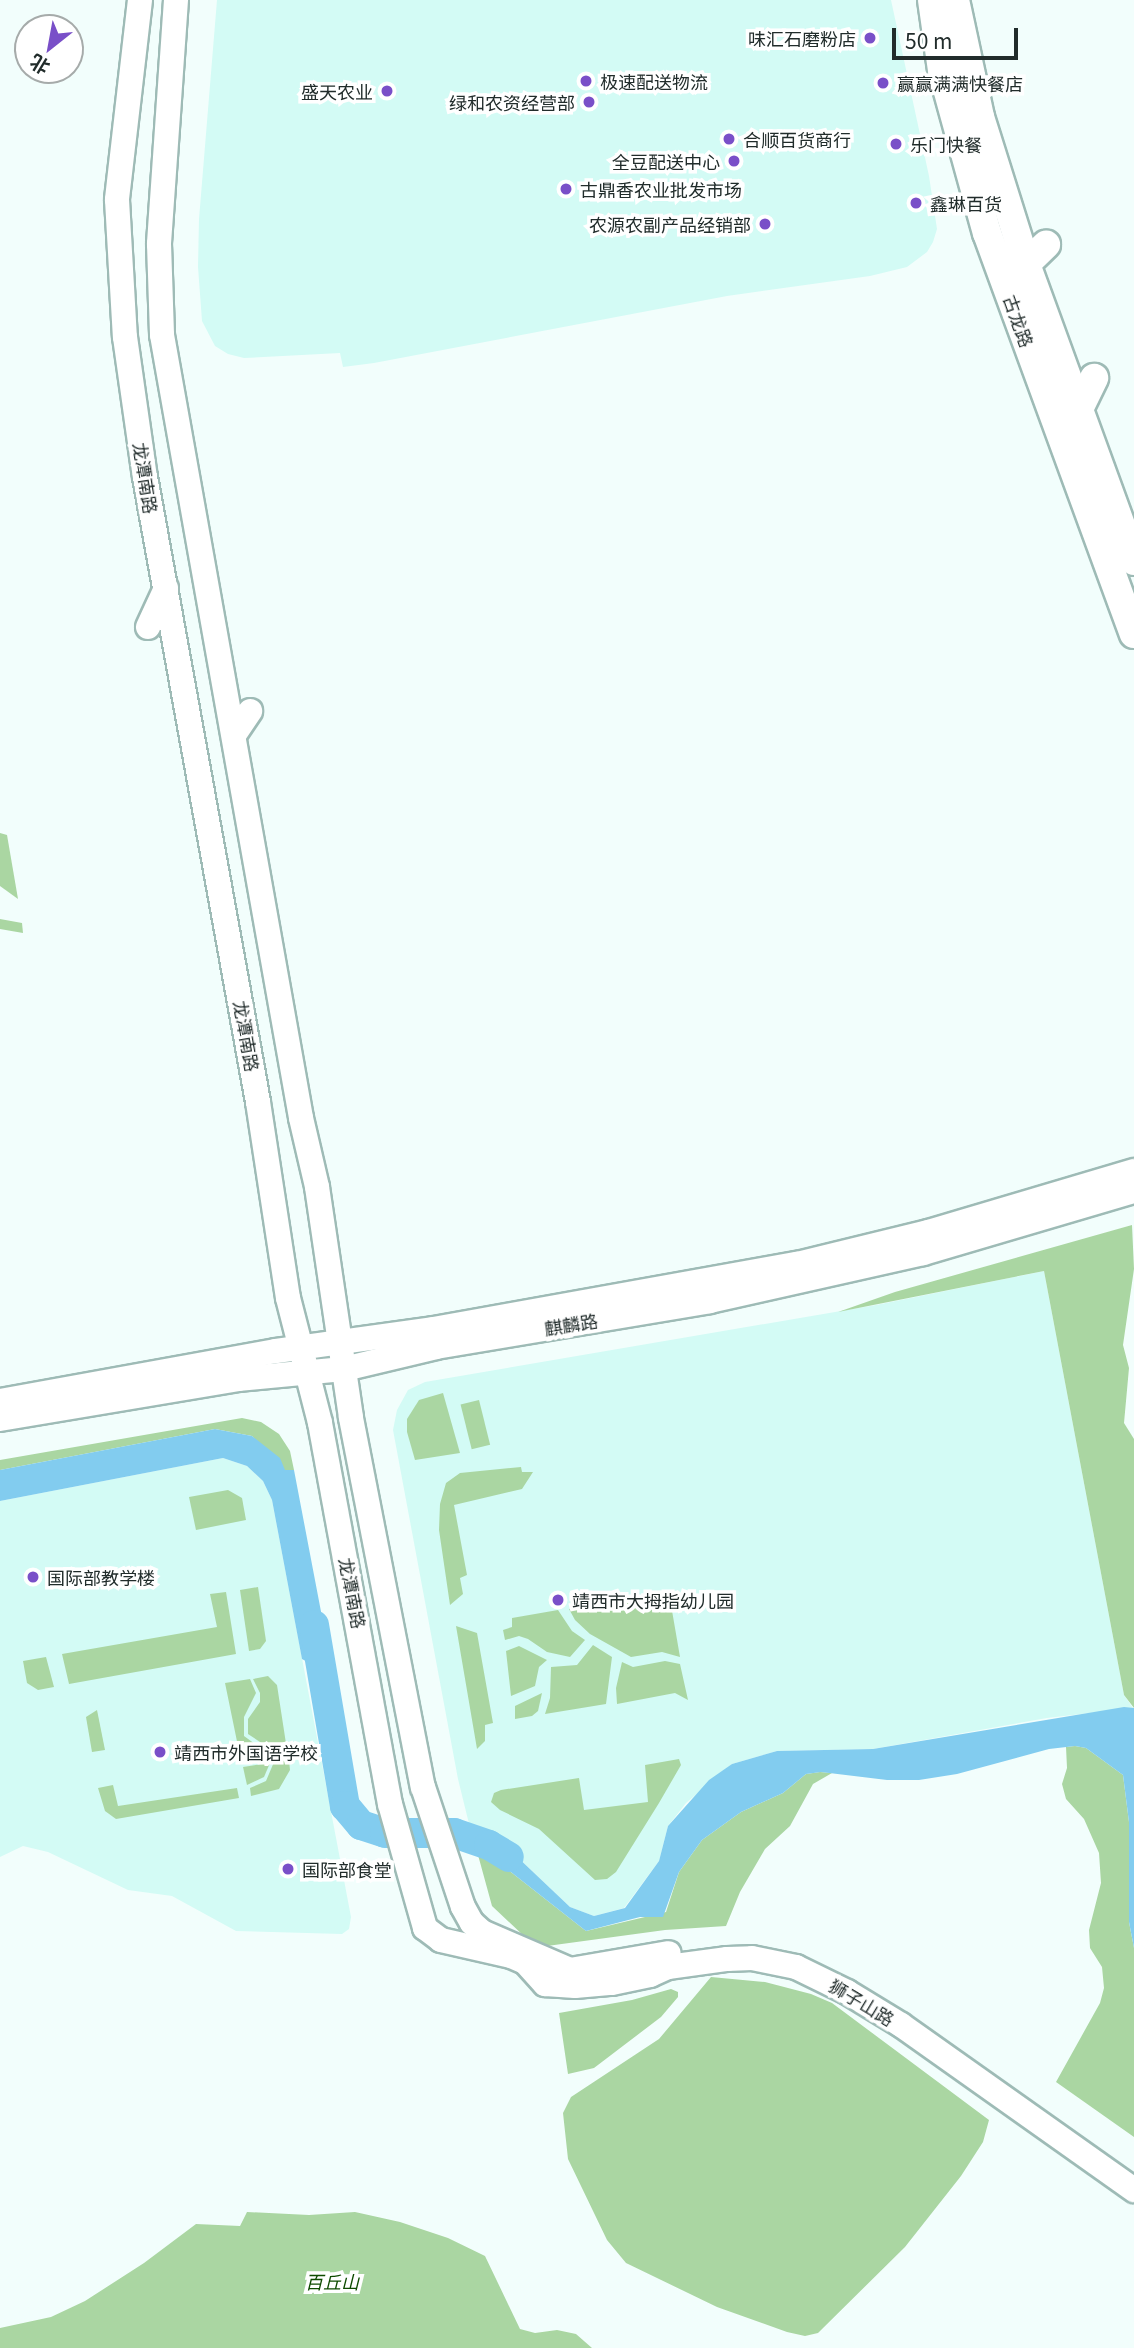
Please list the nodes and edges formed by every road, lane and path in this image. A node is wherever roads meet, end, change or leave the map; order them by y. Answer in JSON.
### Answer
{"nodes":[{"id":1,"x":140,"y":0,"type":"edge"},
{"id":2,"x":176,"y":0,"type":"edge"},
{"id":3,"x":932,"y":0,"type":"edge"},
{"id":4,"x":955,"y":0,"type":"edge"},
{"id":5,"x":1046,"y":245,"type":"dead end"},
{"id":6,"x":1026,"y":264,"type":"junction"},
{"id":7,"x":1094,"y":378,"type":"dead end"},
{"id":8,"x":1078,"y":411,"type":"junction"},
{"id":9,"x":1134,"y":561,"type":"edge"},
{"id":10,"x":166,"y":588,"type":"junction"},
{"id":11,"x":148,"y":626,"type":"dead end"},
{"id":12,"x":1127,"y":635,"type":"edge"},
{"id":13,"x":250,"y":711,"type":"dead end"},
{"id":14,"x":234,"y":735,"type":"junction"},
{"id":15,"x":1134,"y":1171,"type":"edge"},
{"id":16,"x":1134,"y":1191,"type":"edge"},
{"id":17,"x":342,"y":1342,"type":"junction"},
{"id":18,"x":299,"y":1349,"type":"junction"},
{"id":19,"x":344,"y":1369,"type":"junction"},
{"id":20,"x":306,"y":1374,"type":"junction"},
{"id":21,"x":0,"y":1401,"type":"edge"},
{"id":22,"x":0,"y":1419,"type":"edge"},
{"id":23,"x":550,"y":1975,"type":"junction"},
{"id":24,"x":1134,"y":2170,"type":"edge"},
{"id":25,"x":1134,"y":2190,"type":"edge"}],
"edges":[{"from":1,"to":10,"type":"main road","name":"龙潭南路"},
{"from":2,"to":14,"type":"main road","name":"龙潭南路"},
{"from":3,"to":12,"type":"main road","name":"古龙路"},
{"from":4,"to":6,"type":"main road","name":"古龙路"},
{"from":5,"to":6,"type":"main road"},
{"from":6,"to":8,"type":"main road","name":"古龙路"},
{"from":7,"to":8,"type":"main road"},
{"from":8,"to":9,"type":"main road","name":"古龙路"},
{"from":10,"to":11,"type":"main road"},
{"from":10,"to":18,"type":"main road","name":"龙潭南路"},
{"from":13,"to":14,"type":"main road"},
{"from":14,"to":17,"type":"main road","name":"龙潭南路"},
{"from":15,"to":17,"type":"main road","name":"麒麟路"},
{"from":16,"to":19,"type":"main road","name":"麒麟路"},
{"from":17,"to":18,"type":"main road","name":"麒麟路"},
{"from":17,"to":19,"type":"main road","name":"龙潭南路"},
{"from":18,"to":20,"type":"main road","name":"龙潭南路"},
{"from":18,"to":21,"type":"main road","name":"麒麟路"},
{"from":19,"to":20,"type":"main road","name":"麒麟路"},
{"from":19,"to":23,"type":"main road","name":"龙潭南路"},
{"from":20,"to":22,"type":"main road","name":"麒麟路"},
{"from":20,"to":23,"type":"main road","name":"龙潭南路"},
{"from":23,"to":24,"type":"main road","name":"狮子山路"},
{"from":23,"to":25,"type":"main road","name":"狮子山路"}]}
